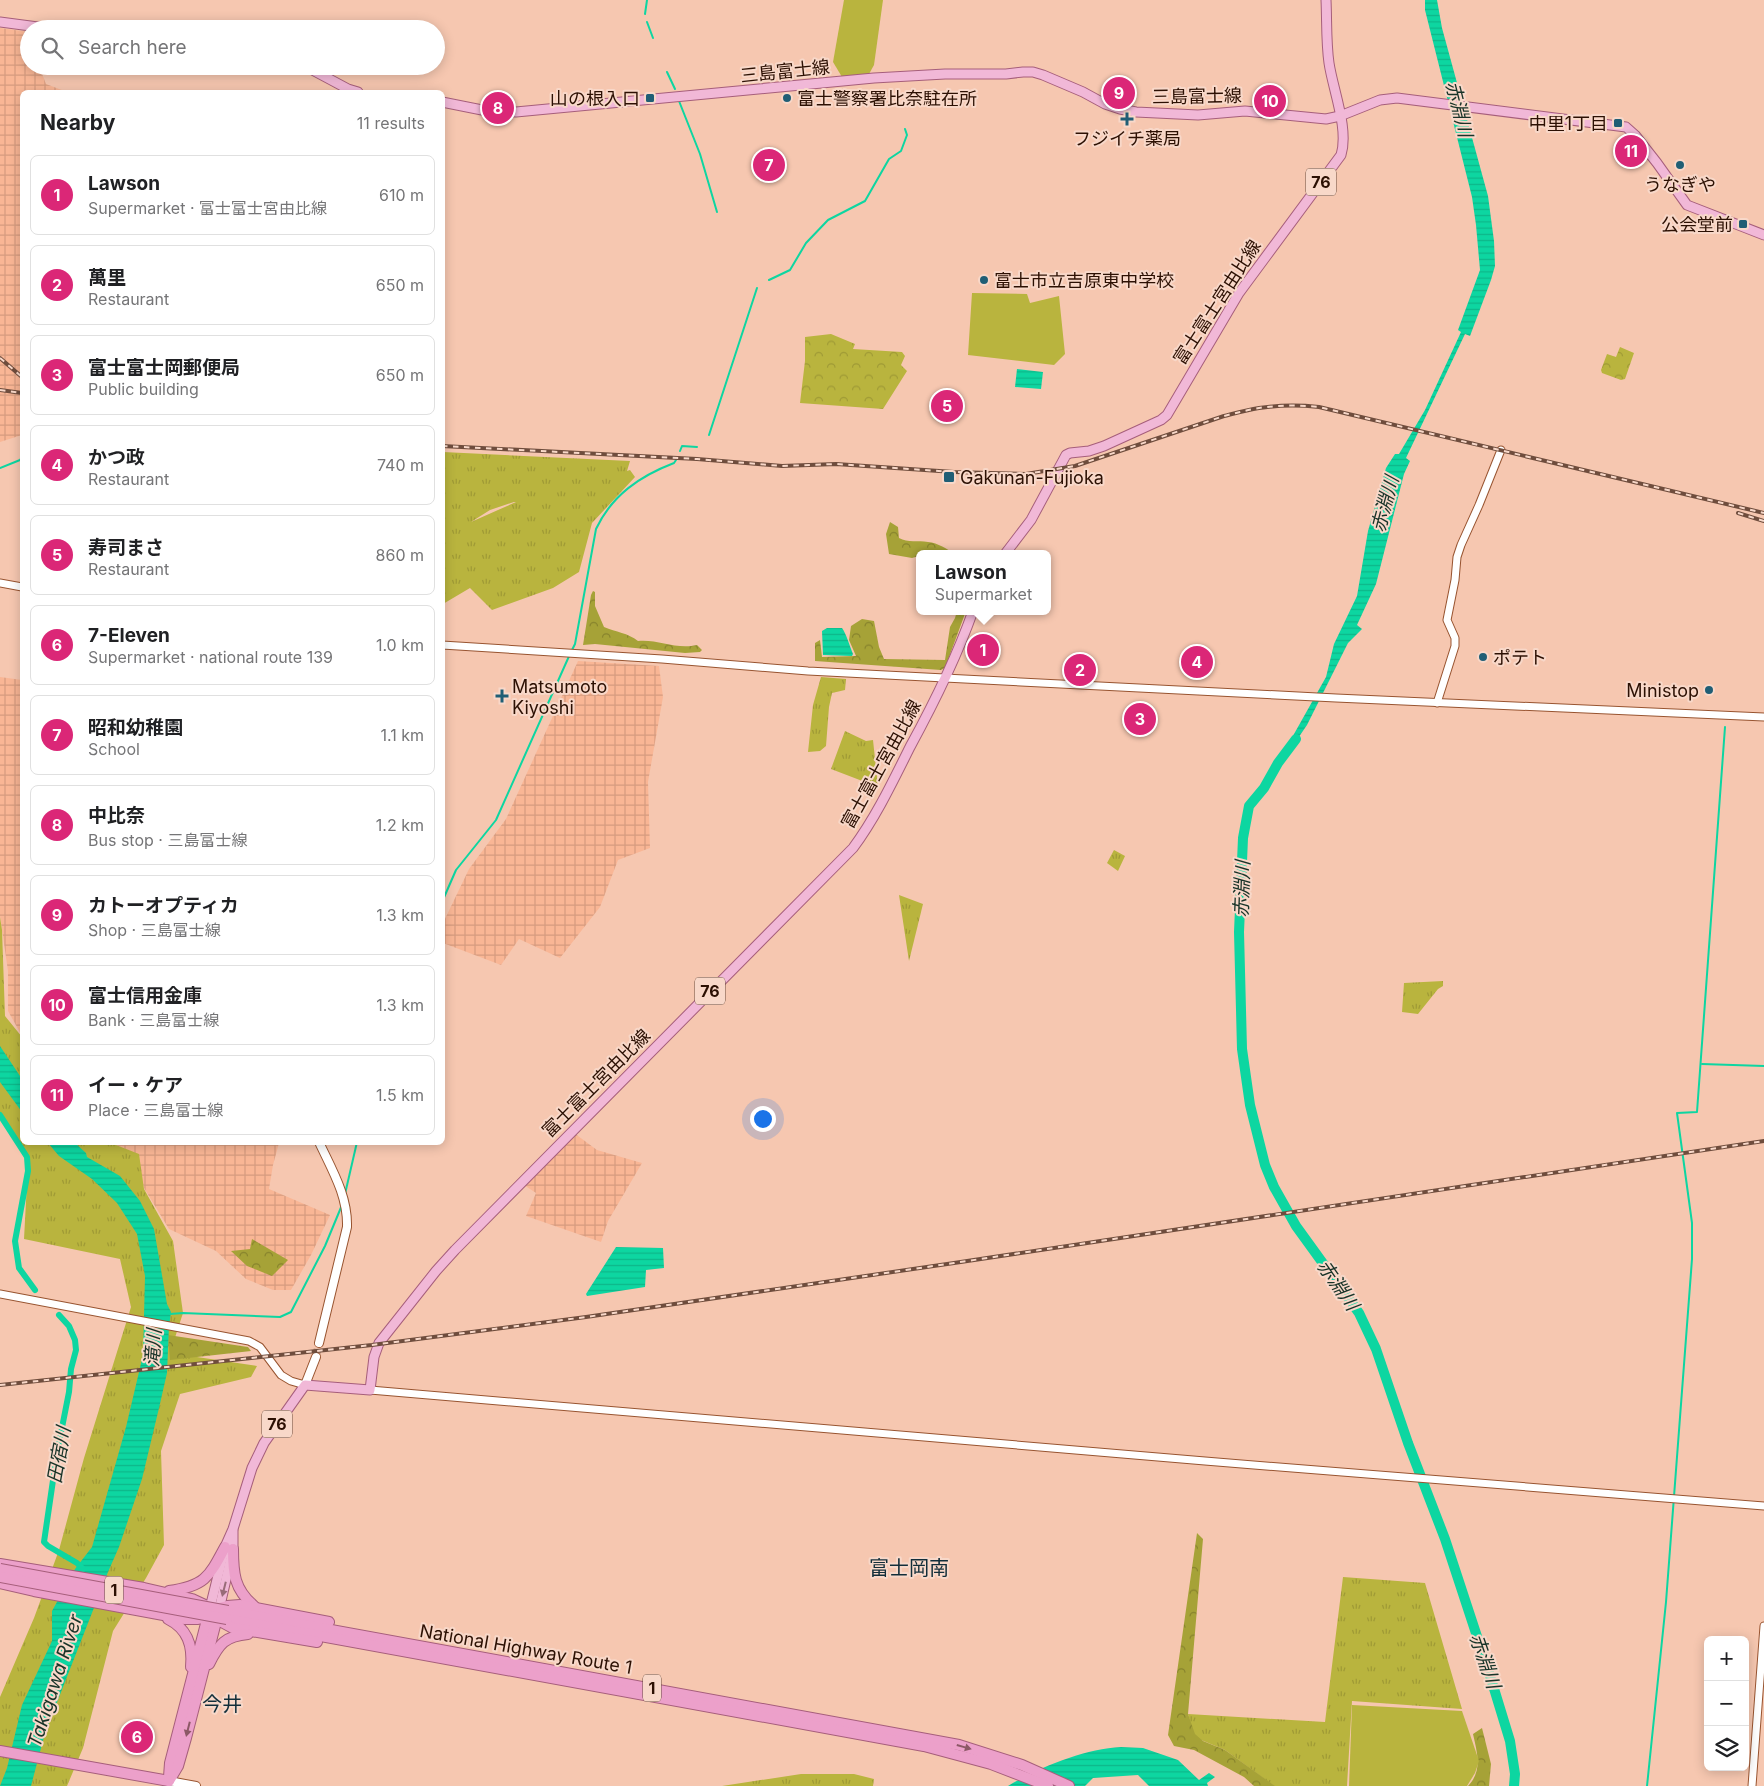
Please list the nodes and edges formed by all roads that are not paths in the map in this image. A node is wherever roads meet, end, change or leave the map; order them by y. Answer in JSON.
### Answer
{"nodes":[{"id":1,"x":1326,"y":0,"type":"edge"},
{"id":2,"x":0,"y":22,"type":"edge"},
{"id":3,"x":20,"y":25,"type":"edge"},
{"id":4,"x":321,"y":75,"type":"edge"},
{"id":5,"x":348,"y":90,"type":"edge"},
{"id":6,"x":445,"y":103,"type":"edge"},
{"id":7,"x":1340,"y":116,"type":"junction"},
{"id":8,"x":1764,"y":235,"type":"edge"},
{"id":9,"x":1501,"y":450,"type":"dead end"},
{"id":10,"x":1008,"y":550,"type":"edge"},
{"id":11,"x":0,"y":583,"type":"edge"},
{"id":12,"x":20,"y":587,"type":"edge"},
{"id":13,"x":972,"y":615,"type":"edge"},
{"id":14,"x":445,"y":645,"type":"edge"},
{"id":15,"x":947,"y":678,"type":"junction"},
{"id":16,"x":1437,"y":702,"type":"junction"},
{"id":17,"x":1764,"y":717,"type":"edge"},
{"id":18,"x":320,"y":1145,"type":"edge"},
{"id":19,"x":0,"y":1294,"type":"edge"},
{"id":20,"x":319,"y":1343,"type":"tunnel mouth"},
{"id":21,"x":316,"y":1357,"type":"tunnel mouth"},
{"id":22,"x":305,"y":1385,"type":"junction"},
{"id":23,"x":370,"y":1390,"type":"junction"},
{"id":24,"x":1764,"y":1506,"type":"edge"},
{"id":25,"x":229,"y":1548,"type":"junction"},
{"id":26,"x":0,"y":1564,"type":"edge"},
{"id":27,"x":0,"y":1569,"type":"edge"},
{"id":28,"x":0,"y":1577,"type":"edge"},
{"id":29,"x":0,"y":1583,"type":"edge"},
{"id":30,"x":164,"y":1592,"type":"junction"},
{"id":31,"x":256,"y":1608,"type":"junction"},
{"id":32,"x":213,"y":1613,"type":"junction"},
{"id":33,"x":159,"y":1615,"type":"junction"},
{"id":34,"x":1764,"y":1626,"type":"edge"},
{"id":35,"x":259,"y":1633,"type":"junction"},
{"id":36,"x":533,"y":1671,"type":"junction"},
{"id":37,"x":194,"y":1687,"type":"junction"},
{"id":38,"x":0,"y":1751,"type":"edge"},
{"id":39,"x":168,"y":1784,"type":"edge"},
{"id":40,"x":196,"y":1786,"type":"edge"},
{"id":41,"x":1048,"y":1786,"type":"edge"},
{"id":42,"x":1069,"y":1786,"type":"edge"},
{"id":43,"x":1752,"y":1786,"type":"edge"}],
"edges":[{"from":1,"to":7,"type":"main road","name":"富士富士宮由比線","number":"76"},
{"from":2,"to":3,"type":"main road"},
{"from":4,"to":5,"type":"main road"},
{"from":6,"to":7,"type":"main road","name":"三島富士線"},
{"from":7,"to":8,"type":"main road","name":"三島富士線"},
{"from":7,"to":10,"type":"main road","name":"富士富士宮由比線","number":"76"},
{"from":9,"to":16,"type":"street"},
{"from":11,"to":12,"type":"street"},
{"from":13,"to":15,"type":"main road","name":"富士富士宮由比線","number":"76"},
{"from":14,"to":15,"type":"street"},
{"from":15,"to":16,"type":"street"},
{"from":15,"to":23,"type":"main road","name":"富士富士宮由比線","number":"76"},
{"from":16,"to":17,"type":"street"},
{"from":18,"to":20,"type":"main road"},
{"from":19,"to":22,"type":"street"},
{"from":21,"to":22,"type":"main road"},
{"from":22,"to":23,"type":"main road"},
{"from":22,"to":25,"type":"main road","number":"76"},
{"from":23,"to":24,"type":"street"},
{"from":25,"to":30,"type":"highway","number":"1"},
{"from":25,"to":31,"type":"highway"},
{"from":25,"to":32,"type":"main road","number":"76"},
{"from":26,"to":30,"type":"highway","number":"1"},
{"from":27,"to":36,"type":"highway","name":"National Highway Route 1","number":"1","bridge":true},
{"from":28,"to":36,"type":"highway","name":"National Highway Route 1","number":"1","bridge":true},
{"from":29,"to":33,"type":"highway","number":"1"},
{"from":30,"to":32,"type":"highway","number":"1"},
{"from":31,"to":32,"type":"highway","number":"1"},
{"from":31,"to":36,"type":"highway","number":"1"},
{"from":32,"to":33,"type":"highway","number":"1"},
{"from":32,"to":35,"type":"highway","number":"1"},
{"from":32,"to":37,"type":"highway"},
{"from":33,"to":37,"type":"highway","number":"1"},
{"from":34,"to":43,"type":"street"},
{"from":35,"to":36,"type":"highway","number":"1"},
{"from":35,"to":37,"type":"highway","number":"1"},
{"from":36,"to":41,"type":"highway","name":"National Highway Route 1","number":"1"},
{"from":36,"to":42,"type":"highway","name":"National Highway Route 1","number":"1","one_way":true},
{"from":37,"to":39,"type":"highway"},
{"from":38,"to":39,"type":"highway"},
{"from":39,"to":40,"type":"main road"}]}
